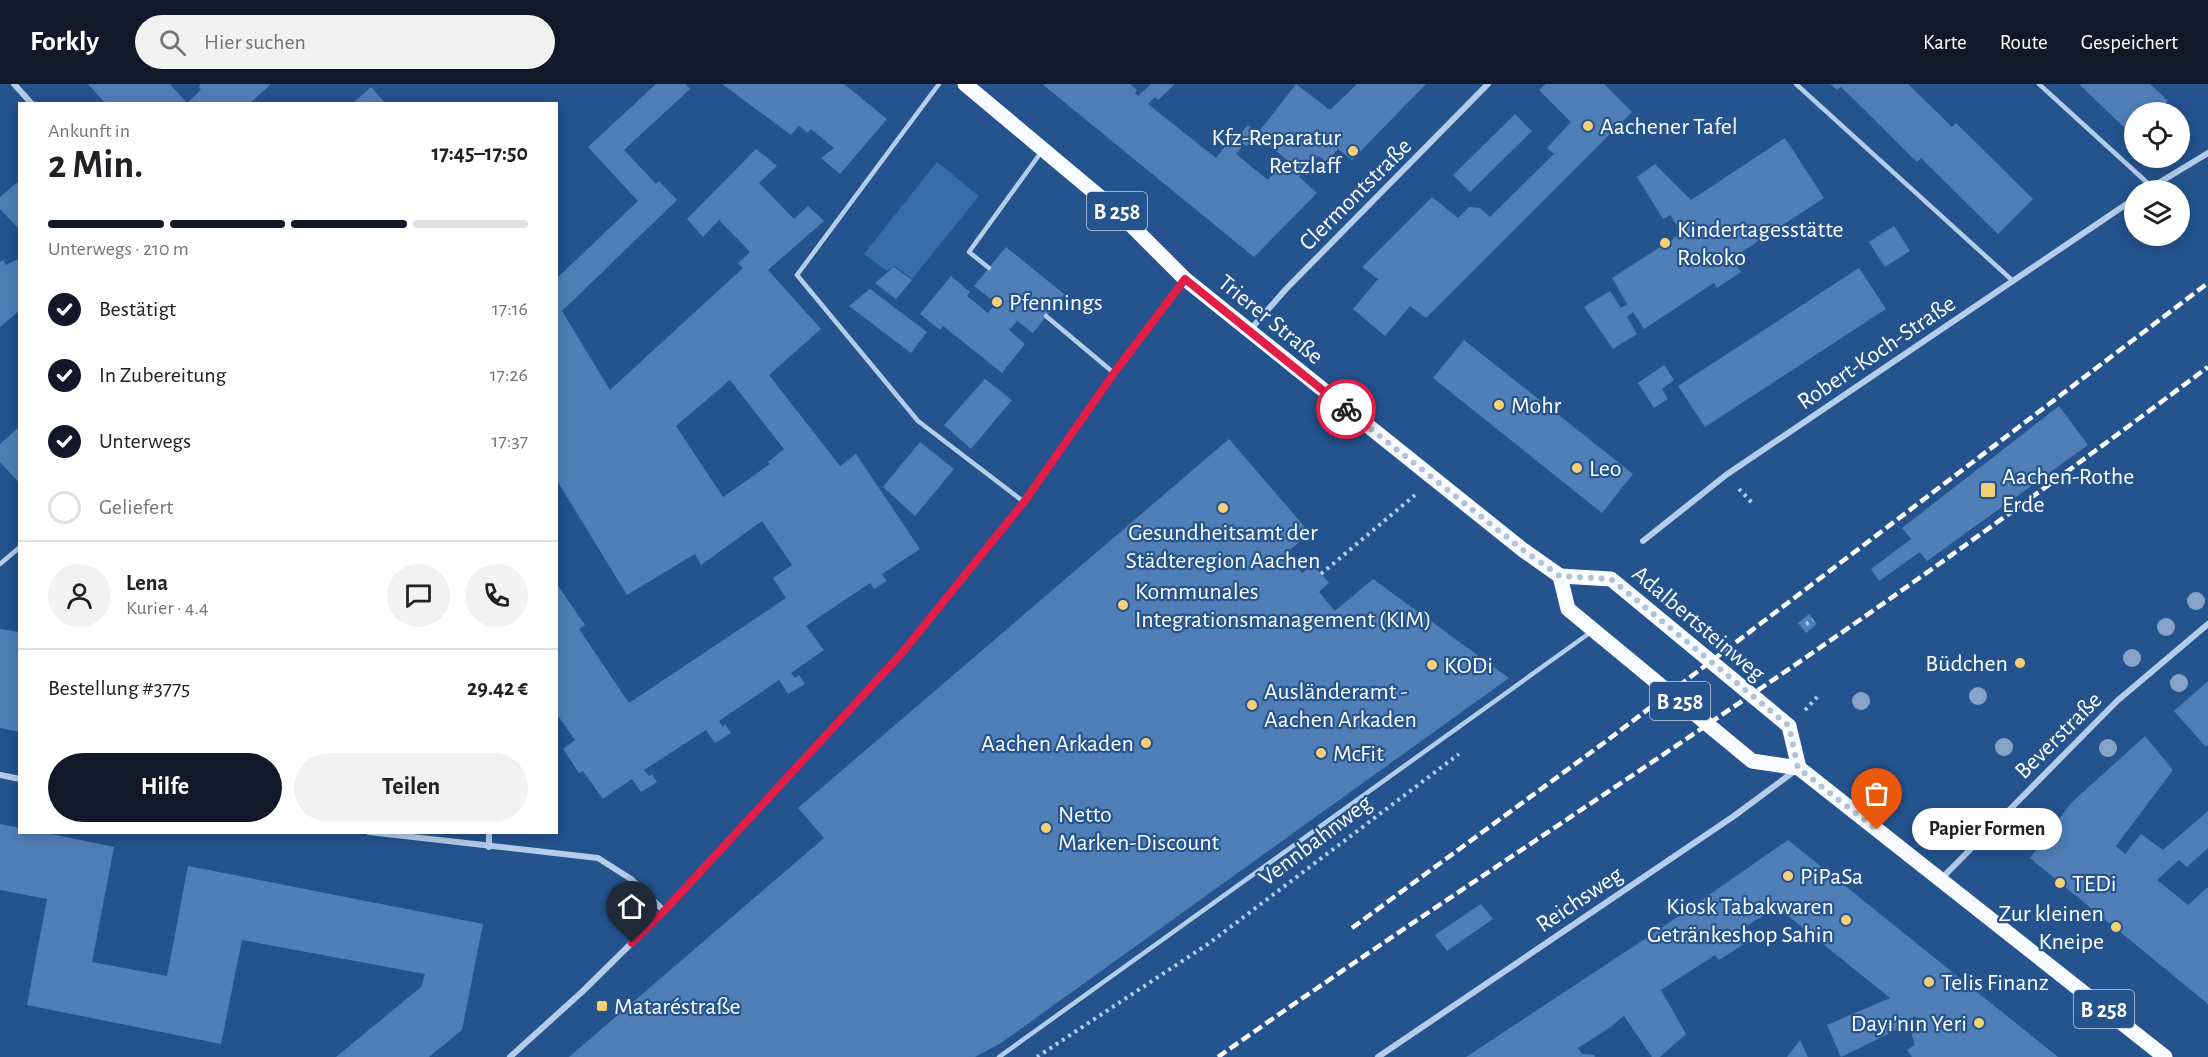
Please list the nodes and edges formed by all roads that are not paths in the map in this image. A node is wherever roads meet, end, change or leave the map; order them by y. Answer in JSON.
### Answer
{"nodes":[{"id":1,"x":14,"y":84,"type":"edge"},
{"id":2,"x":939,"y":84,"type":"edge"},
{"id":3,"x":965,"y":84,"type":"edge"},
{"id":4,"x":1488,"y":84,"type":"edge"},
{"id":5,"x":1796,"y":84,"type":"edge"},
{"id":6,"x":2039,"y":84,"type":"edge"},
{"id":7,"x":31,"y":102,"type":"edge"},
{"id":8,"x":1044,"y":148,"type":"junction"},
{"id":9,"x":2208,"y":153,"type":"edge"},
{"id":10,"x":2140,"y":180,"type":"edge"},
{"id":11,"x":2164,"y":180,"type":"edge"},
{"id":12,"x":2124,"y":206,"type":"edge"},
{"id":13,"x":989,"y":268,"type":"dead end"},
{"id":14,"x":1185,"y":279,"type":"junction"},
{"id":15,"x":2013,"y":281,"type":"junction"},
{"id":16,"x":1046,"y":316,"type":"dead end"},
{"id":17,"x":1249,"y":331,"type":"junction"},
{"id":18,"x":1114,"y":373,"type":"junction"},
{"id":19,"x":1024,"y":502,"type":"junction"},
{"id":20,"x":1643,"y":541,"type":"dead end"},
{"id":21,"x":18,"y":549,"type":"edge"},
{"id":22,"x":0,"y":564,"type":"edge"},
{"id":23,"x":1560,"y":576,"type":"junction"},
{"id":24,"x":2208,"y":624,"type":"edge"},
{"id":25,"x":1594,"y":630,"type":"junction"},
{"id":26,"x":1798,"y":768,"type":"junction"},
{"id":27,"x":0,"y":775,"type":"edge"},
{"id":28,"x":18,"y":779,"type":"edge"},
{"id":29,"x":385,"y":834,"type":"edge"},
{"id":30,"x":489,"y":834,"type":"edge"},
{"id":31,"x":489,"y":847,"type":"junction"},
{"id":32,"x":1941,"y":879,"type":"junction"},
{"id":33,"x":664,"y":911,"type":"junction"},
{"id":34,"x":2161,"y":1056,"type":"edge"},
{"id":35,"x":510,"y":1057,"type":"edge"},
{"id":36,"x":999,"y":1057,"type":"edge"},
{"id":37,"x":1378,"y":1057,"type":"edge"}],
"edges":[{"from":1,"to":7,"type":"street"},
{"from":2,"to":19,"type":"lane"},
{"from":3,"to":8,"type":"main road","name":"Trierer Straße","number":"B 258"},
{"from":4,"to":17,"type":"street","name":"Clermontstraße"},
{"from":5,"to":15,"type":"lane"},
{"from":6,"to":10,"type":"lane"},
{"from":8,"to":13,"type":"lane"},
{"from":8,"to":14,"type":"main road","name":"Trierer Straße","number":"B 258"},
{"from":9,"to":11,"type":"street"},
{"from":12,"to":15,"type":"street","name":"Robert-Koch-Straße"},
{"from":14,"to":17,"type":"main road","name":"Trierer Straße","number":"B 258"},
{"from":14,"to":18,"type":"street"},
{"from":15,"to":20,"type":"street","name":"Robert-Koch-Straße"},
{"from":16,"to":18,"type":"lane"},
{"from":17,"to":23,"type":"main road","name":"Trierer Straße","number":"B 258"},
{"from":18,"to":19,"type":"street"},
{"from":19,"to":33,"type":"street"},
{"from":21,"to":22,"type":"lane"},
{"from":23,"to":25,"type":"main road","number":"B 258"},
{"from":23,"to":26,"type":"main road","name":"Adalbertsteinweg","number":"B 258"},
{"from":24,"to":32,"type":"street","name":"Beverstraße"},
{"from":25,"to":26,"type":"main road","number":"B 258"},
{"from":25,"to":36,"type":"lane"},
{"from":26,"to":32,"type":"main road","number":"B 258"},
{"from":26,"to":37,"type":"street","name":"Reichsweg"},
{"from":27,"to":28,"type":"street"},
{"from":29,"to":31,"type":"street"},
{"from":30,"to":31,"type":"street"},
{"from":31,"to":33,"type":"street"},
{"from":32,"to":34,"type":"main road","number":"B 258"},
{"from":33,"to":35,"type":"street"}]}
